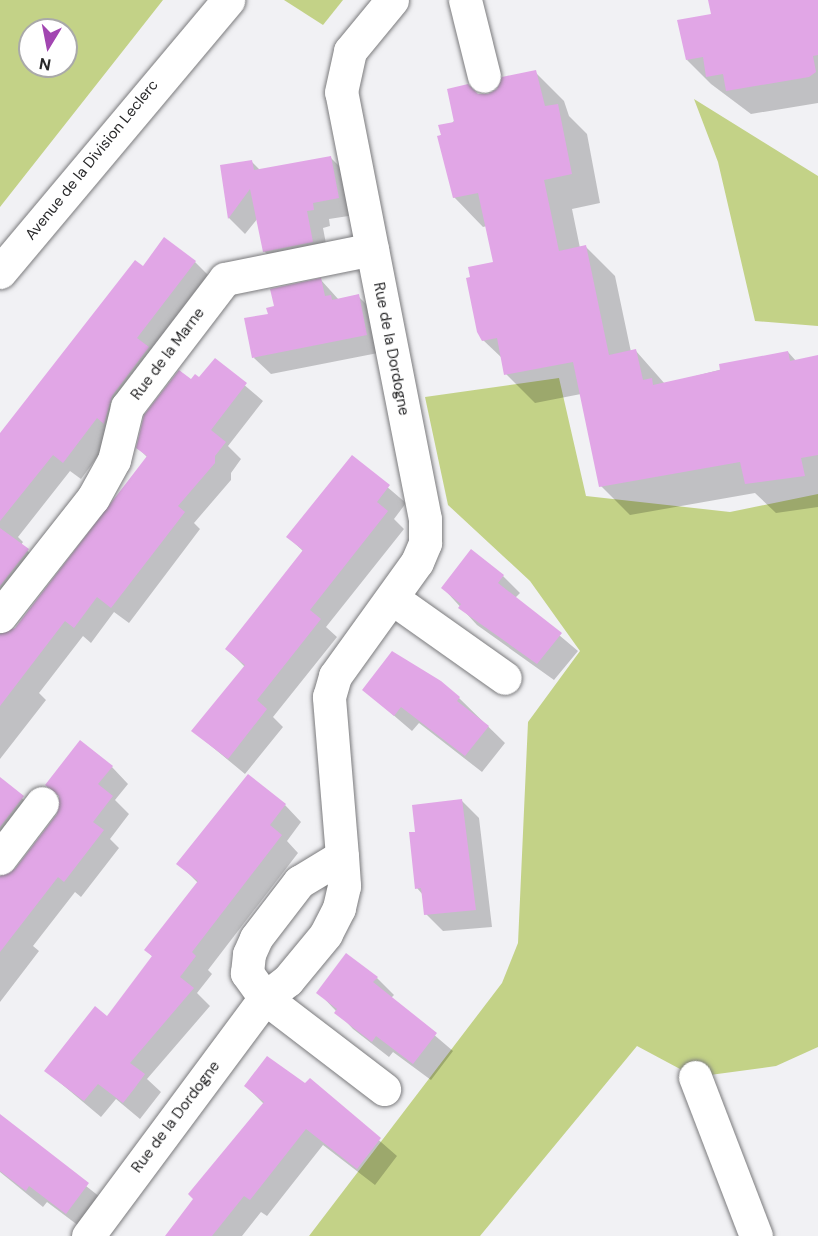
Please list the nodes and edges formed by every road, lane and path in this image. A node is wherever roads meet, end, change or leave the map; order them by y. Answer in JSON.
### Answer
{"nodes":[{"id":1,"x":216,"y":0,"type":"edge"},
{"id":2,"x":228,"y":0,"type":"edge"},
{"id":3,"x":392,"y":0,"type":"edge"},
{"id":4,"x":465,"y":0,"type":"edge"},
{"id":5,"x":184,"y":49,"type":"junction"},
{"id":6,"x":484,"y":76,"type":"dead end"},
{"id":7,"x":372,"y":249,"type":"junction"},
{"id":8,"x":0,"y":272,"type":"edge"},
{"id":9,"x":392,"y":598,"type":"junction"},
{"id":10,"x":0,"y":616,"type":"edge"},
{"id":11,"x":505,"y":678,"type":"dead end"},
{"id":12,"x":42,"y":803,"type":"dead end"},
{"id":13,"x":342,"y":856,"type":"junction"},
{"id":14,"x":0,"y":858,"type":"edge"},
{"id":15,"x":265,"y":998,"type":"junction"},
{"id":16,"x":695,"y":1077,"type":"dead end"},
{"id":17,"x":384,"y":1089,"type":"dead end"},
{"id":18,"x":87,"y":1236,"type":"edge"},
{"id":19,"x":756,"y":1236,"type":"edge"}],
"edges":[{"from":1,"to":5,"type":"street","name":"Avenue de la Division Leclerc"},
{"from":2,"to":5,"type":"street","name":"Avenue de la Division Leclerc"},
{"from":3,"to":7,"type":"street","name":"Rue de la Dordogne"},
{"from":4,"to":6,"type":"street"},
{"from":5,"to":8,"type":"street","name":"Avenue de la Division Leclerc"},
{"from":7,"to":9,"type":"street","name":"Rue de la Dordogne"},
{"from":7,"to":10,"type":"street","name":"Rue de la Marne"},
{"from":9,"to":11,"type":"street"},
{"from":9,"to":13,"type":"street","name":"Rue de la Dordogne"},
{"from":12,"to":14,"type":"street"},
{"from":13,"to":15,"type":"street","name":"Rue de la Dordogne"},
{"from":13,"to":15,"type":"street"},
{"from":15,"to":17,"type":"street"},
{"from":15,"to":18,"type":"street","name":"Rue de la Dordogne"},
{"from":16,"to":19,"type":"street"}]}
